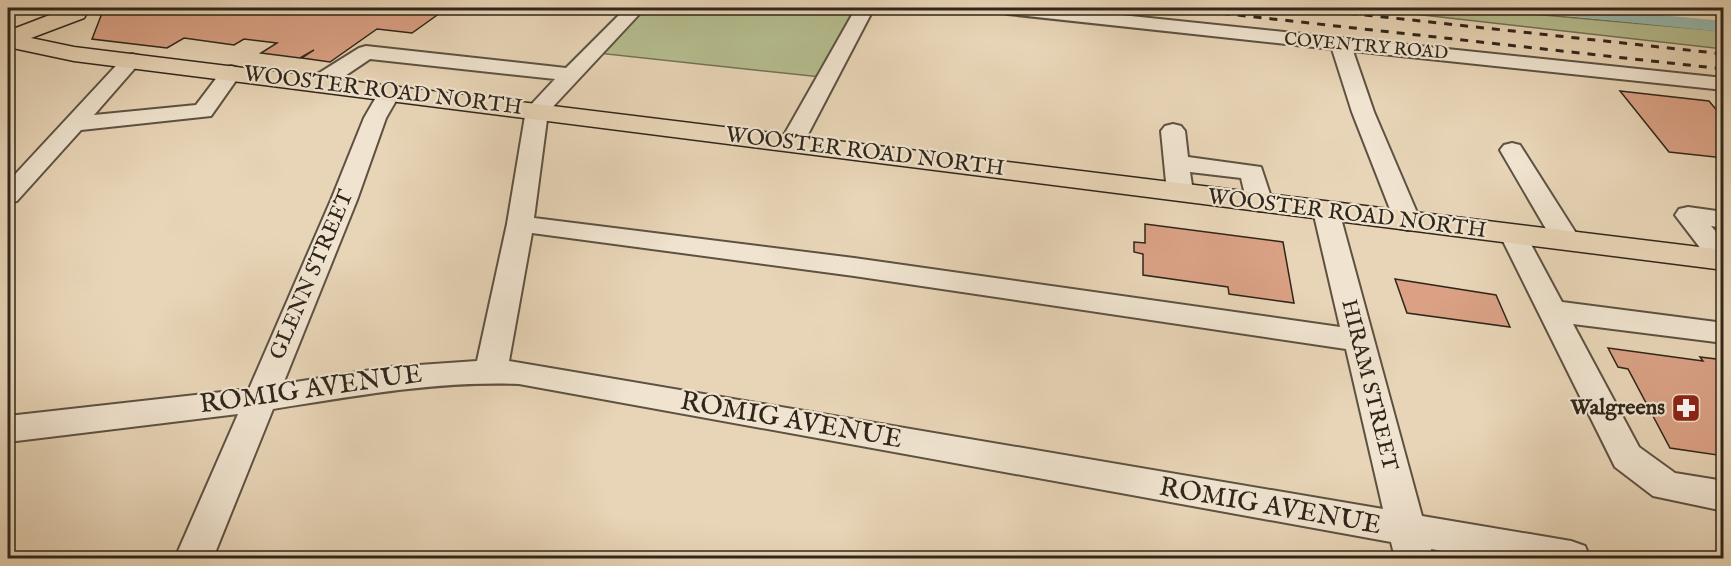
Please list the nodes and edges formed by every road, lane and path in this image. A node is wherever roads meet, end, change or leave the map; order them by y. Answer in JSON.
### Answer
{"nodes":[{"id":1,"x":636,"y":8,"type":"edge"},
{"id":2,"x":865,"y":8,"type":"edge"},
{"id":3,"x":1008,"y":8,"type":"edge"},
{"id":4,"x":1657,"y":8,"type":"edge"},
{"id":5,"x":78,"y":10,"type":"edge"},
{"id":6,"x":1724,"y":15,"type":"edge"},
{"id":7,"x":8,"y":39,"type":"edge"},
{"id":8,"x":1341,"y":46,"type":"junction"},
{"id":9,"x":46,"y":48,"type":"junction"},
{"id":10,"x":132,"y":60,"type":"junction"},
{"id":11,"x":231,"y":72,"type":"junction"},
{"id":12,"x":571,"y":75,"type":"junction"},
{"id":13,"x":319,"y":83,"type":"junction"},
{"id":14,"x":1713,"y":83,"type":"edge"},
{"id":15,"x":390,"y":92,"type":"junction"},
{"id":16,"x":1724,"y":106,"type":"edge"},
{"id":17,"x":537,"y":110,"type":"junction"},
{"id":18,"x":72,"y":124,"type":"junction"},
{"id":19,"x":1173,"y":131,"type":"dead end"},
{"id":20,"x":792,"y":142,"type":"junction"},
{"id":21,"x":1512,"y":150,"type":"dead end"},
{"id":22,"x":1177,"y":163,"type":"junction"},
{"id":23,"x":1180,"y":192,"type":"junction"},
{"id":24,"x":8,"y":196,"type":"edge"},
{"id":25,"x":1260,"y":202,"type":"junction"},
{"id":26,"x":1326,"y":211,"type":"junction"},
{"id":27,"x":1724,"y":220,"type":"edge"},
{"id":28,"x":1408,"y":222,"type":"junction"},
{"id":29,"x":520,"y":224,"type":"junction"},
{"id":30,"x":1513,"y":235,"type":"junction"},
{"id":31,"x":1568,"y":241,"type":"junction"},
{"id":32,"x":1724,"y":260,"type":"edge"},
{"id":33,"x":1552,"y":311,"type":"junction"},
{"id":34,"x":1724,"y":333,"type":"edge"},
{"id":35,"x":1357,"y":340,"type":"junction"},
{"id":36,"x":491,"y":370,"type":"junction"},
{"id":37,"x":261,"y":399,"type":"junction"},
{"id":38,"x":8,"y":429,"type":"edge"},
{"id":39,"x":1724,"y":496,"type":"edge"},
{"id":40,"x":1410,"y":545,"type":"edge"},
{"id":41,"x":194,"y":558,"type":"edge"},
{"id":42,"x":1571,"y":558,"type":"edge"}],
"edges":[{"from":1,"to":12,"type":"street"},
{"from":2,"to":20,"type":"street"},
{"from":3,"to":8,"type":"street","name":"COVENTRY ROAD"},
{"from":4,"to":6,"type":"path"},
{"from":5,"to":7,"type":"main road"},
{"from":5,"to":9,"type":"main road"},
{"from":7,"to":9,"type":"main road","name":"WOOSTER ROAD NORTH"},
{"from":8,"to":14,"type":"street","name":"COVENTRY ROAD"},
{"from":8,"to":28,"type":"street"},
{"from":9,"to":10,"type":"main road","name":"WOOSTER ROAD NORTH"},
{"from":10,"to":11,"type":"main road","name":"WOOSTER ROAD NORTH"},
{"from":10,"to":18,"type":"street"},
{"from":11,"to":13,"type":"main road","name":"WOOSTER ROAD NORTH"},
{"from":11,"to":18,"type":"street"},
{"from":12,"to":13,"type":"street"},
{"from":12,"to":17,"type":"street"},
{"from":13,"to":15,"type":"main road","name":"WOOSTER ROAD NORTH"},
{"from":14,"to":16,"type":"street"},
{"from":15,"to":17,"type":"main road","name":"WOOSTER ROAD NORTH"},
{"from":15,"to":37,"type":"street","name":"GLENN STREET"},
{"from":17,"to":20,"type":"main road","name":"WOOSTER ROAD NORTH"},
{"from":17,"to":29,"type":"street"},
{"from":18,"to":24,"type":"street"},
{"from":19,"to":22,"type":"street"},
{"from":20,"to":23,"type":"main road","name":"WOOSTER ROAD NORTH"},
{"from":21,"to":31,"type":"street"},
{"from":22,"to":23,"type":"street"},
{"from":22,"to":25,"type":"street"},
{"from":23,"to":25,"type":"main road","name":"WOOSTER ROAD NORTH"},
{"from":25,"to":26,"type":"main road","name":"WOOSTER ROAD NORTH"},
{"from":26,"to":28,"type":"main road","name":"WOOSTER ROAD NORTH"},
{"from":26,"to":35,"type":"street","name":"HIRAM STREET"},
{"from":27,"to":32,"type":"street"},
{"from":28,"to":30,"type":"main road","name":"WOOSTER ROAD NORTH"},
{"from":29,"to":35,"type":"street"},
{"from":29,"to":36,"type":"street"},
{"from":30,"to":31,"type":"main road","name":"WOOSTER ROAD NORTH"},
{"from":30,"to":33,"type":"street"},
{"from":31,"to":32,"type":"main road","name":"WOOSTER ROAD NORTH"},
{"from":33,"to":34,"type":"street"},
{"from":33,"to":39,"type":"street"},
{"from":35,"to":40,"type":"street","name":"HIRAM STREET"},
{"from":36,"to":37,"type":"street","name":"ROMIG AVENUE"},
{"from":36,"to":40,"type":"street","name":"ROMIG AVENUE"},
{"from":37,"to":38,"type":"street","name":"ROMIG AVENUE"},
{"from":37,"to":41,"type":"street","name":"GLENN STREET"},
{"from":40,"to":42,"type":"street","name":"ROMIG AVENUE"}]}
